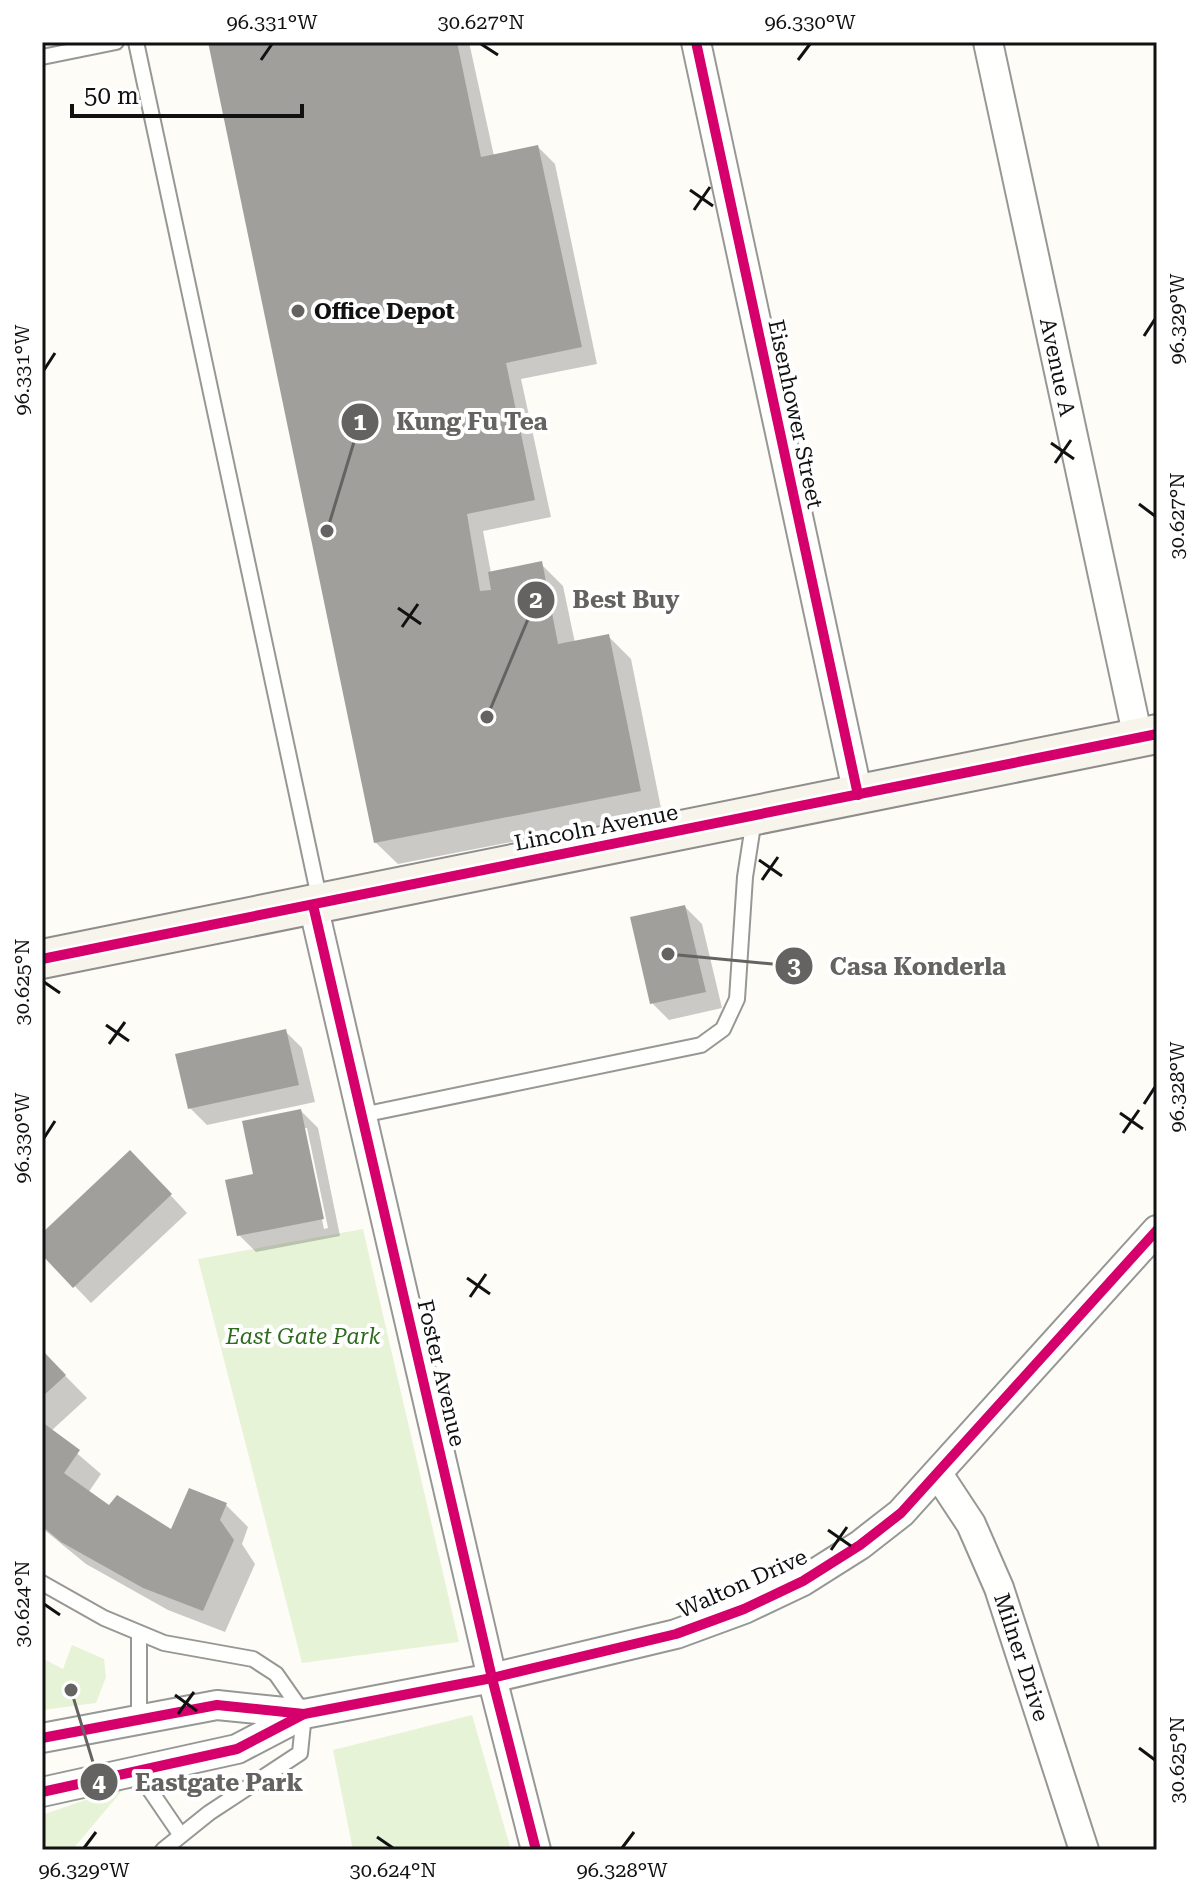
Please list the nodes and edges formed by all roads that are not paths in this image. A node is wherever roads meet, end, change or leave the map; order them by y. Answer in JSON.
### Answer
{"nodes":[{"id":1,"x":116,"y":42,"type":"edge"},
{"id":2,"x":136,"y":42,"type":"edge"},
{"id":3,"x":696,"y":42,"type":"edge"},
{"id":4,"x":988,"y":42,"type":"edge"},
{"id":5,"x":42,"y":57,"type":"edge"},
{"id":6,"x":1148,"y":736,"type":"edge"},
{"id":7,"x":858,"y":795,"type":"junction"},
{"id":8,"x":755,"y":815,"type":"junction"},
{"id":9,"x":317,"y":904,"type":"junction"},
{"id":10,"x":42,"y":959,"type":"edge"},
{"id":11,"x":362,"y":1115,"type":"junction"},
{"id":12,"x":1157,"y":1230,"type":"edge"},
{"id":13,"x":938,"y":1474,"type":"junction"},
{"id":14,"x":42,"y":1583,"type":"edge"},
{"id":15,"x":139,"y":1633,"type":"junction"},
{"id":16,"x":492,"y":1678,"type":"junction"},
{"id":17,"x":304,"y":1714,"type":"junction"},
{"id":18,"x":139,"y":1718,"type":"junction"},
{"id":19,"x":42,"y":1738,"type":"edge"},
{"id":20,"x":137,"y":1771,"type":"junction"},
{"id":21,"x":42,"y":1792,"type":"edge"},
{"id":22,"x":180,"y":1834,"type":"junction"},
{"id":23,"x":163,"y":1850,"type":"edge"},
{"id":24,"x":536,"y":1850,"type":"edge"},
{"id":25,"x":1084,"y":1850,"type":"edge"}],
"edges":[{"from":1,"to":5,"type":"lane"},
{"from":2,"to":9,"type":"lane"},
{"from":3,"to":7,"type":"street","name":"Eisenhower Street"},
{"from":4,"to":6,"type":"street","name":"Avenue A"},
{"from":6,"to":7,"type":"street","name":"Lincoln Avenue"},
{"from":7,"to":8,"type":"street","name":"Lincoln Avenue"},
{"from":8,"to":9,"type":"street","name":"Lincoln Avenue"},
{"from":8,"to":11,"type":"lane"},
{"from":9,"to":10,"type":"street","name":"Lincoln Avenue"},
{"from":9,"to":11,"type":"street","name":"Foster Avenue"},
{"from":11,"to":16,"type":"street","name":"Foster Avenue"},
{"from":12,"to":13,"type":"street","name":"Walton Drive"},
{"from":13,"to":16,"type":"street","name":"Walton Drive"},
{"from":13,"to":25,"type":"street","name":"Milner Drive"},
{"from":14,"to":15,"type":"lane"},
{"from":15,"to":17,"type":"lane"},
{"from":15,"to":18,"type":"lane"},
{"from":16,"to":17,"type":"street","name":"Walton Drive"},
{"from":16,"to":24,"type":"street","name":"Foster Avenue"},
{"from":17,"to":18,"type":"street","name":"Walton Drive"},
{"from":17,"to":20,"type":"street","name":"Walton Drive"},
{"from":17,"to":22,"type":"lane"},
{"from":18,"to":19,"type":"street","name":"Walton Drive"},
{"from":20,"to":21,"type":"street","name":"Walton Drive"},
{"from":20,"to":22,"type":"lane"},
{"from":22,"to":23,"type":"lane"}]}
